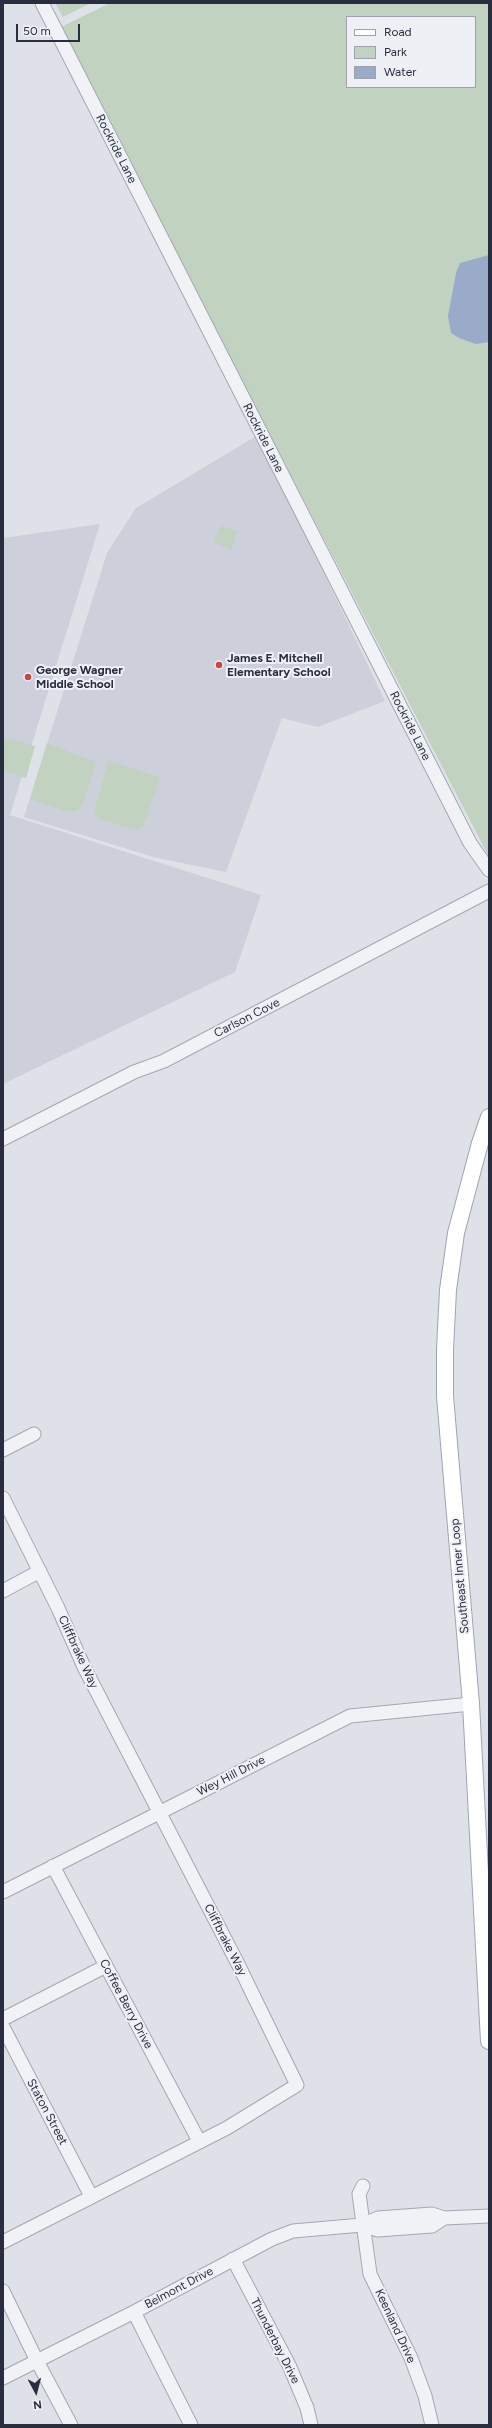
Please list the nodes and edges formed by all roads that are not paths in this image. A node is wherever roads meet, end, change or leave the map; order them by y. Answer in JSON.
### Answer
{"nodes":[{"id":1,"x":42,"y":3,"type":"edge"},
{"id":2,"x":489,"y":870,"type":"edge"},
{"id":3,"x":489,"y":891,"type":"edge"},
{"id":4,"x":489,"y":1117,"type":"edge"},
{"id":5,"x":3,"y":1139,"type":"edge"},
{"id":6,"x":34,"y":1434,"type":"dead end"},
{"id":7,"x":3,"y":1450,"type":"edge"},
{"id":8,"x":3,"y":1498,"type":"edge"},
{"id":9,"x":40,"y":1572,"type":"junction"},
{"id":10,"x":3,"y":1591,"type":"edge"},
{"id":11,"x":471,"y":1704,"type":"junction"},
{"id":12,"x":160,"y":1812,"type":"junction"},
{"id":13,"x":54,"y":1866,"type":"junction"},
{"id":14,"x":3,"y":1892,"type":"edge"},
{"id":15,"x":106,"y":1966,"type":"junction"},
{"id":16,"x":3,"y":2019,"type":"edge"},
{"id":17,"x":3,"y":2028,"type":"edge"},
{"id":18,"x":489,"y":2041,"type":"edge"},
{"id":19,"x":199,"y":2141,"type":"junction"},
{"id":20,"x":363,"y":2186,"type":"dead end"},
{"id":21,"x":91,"y":2196,"type":"junction"},
{"id":22,"x":489,"y":2216,"type":"edge"},
{"id":23,"x":362,"y":2225,"type":"junction"},
{"id":24,"x":3,"y":2242,"type":"edge"},
{"id":25,"x":233,"y":2259,"type":"junction"},
{"id":26,"x":3,"y":2291,"type":"edge"},
{"id":27,"x":134,"y":2312,"type":"junction"},
{"id":28,"x":37,"y":2362,"type":"junction"},
{"id":29,"x":3,"y":2378,"type":"edge"},
{"id":30,"x":72,"y":2425,"type":"edge"},
{"id":31,"x":191,"y":2425,"type":"edge"},
{"id":32,"x":311,"y":2425,"type":"edge"},
{"id":33,"x":432,"y":2425,"type":"edge"}],
"edges":[{"from":1,"to":2,"type":"street","name":"Rockride Lane"},
{"from":3,"to":5,"type":"street","name":"Carlson Cove"},
{"from":4,"to":11,"type":"main road","name":"Southeast Inner Loop"},
{"from":6,"to":7,"type":"street"},
{"from":8,"to":9,"type":"street","name":"Cliffbrake Way"},
{"from":9,"to":10,"type":"street"},
{"from":9,"to":12,"type":"street","name":"Cliffbrake Way"},
{"from":11,"to":12,"type":"street","name":"Wey Hill Drive"},
{"from":11,"to":18,"type":"main road","name":"Southeast Inner Loop"},
{"from":12,"to":13,"type":"street","name":"Wey Hill Drive"},
{"from":12,"to":19,"type":"street","name":"Cliffbrake Way"},
{"from":13,"to":14,"type":"street","name":"Wey Hill Drive"},
{"from":13,"to":15,"type":"street","name":"Coffee Berry Drive"},
{"from":15,"to":16,"type":"street"},
{"from":15,"to":19,"type":"street","name":"Coffee Berry Drive"},
{"from":17,"to":21,"type":"street","name":"Staton Street"},
{"from":19,"to":21,"type":"street","name":"Cliffbrake Way"},
{"from":20,"to":23,"type":"street","name":"Keenland Drive"},
{"from":21,"to":24,"type":"street","name":"Cliffbrake Way"},
{"from":22,"to":23,"type":"street","name":"Belmont Drive"},
{"from":23,"to":25,"type":"street","name":"Belmont Drive"},
{"from":23,"to":33,"type":"street","name":"Keenland Drive"},
{"from":25,"to":27,"type":"street","name":"Belmont Drive"},
{"from":25,"to":32,"type":"street","name":"Thunderbay Drive"},
{"from":26,"to":28,"type":"street"},
{"from":27,"to":28,"type":"street","name":"Belmont Drive"},
{"from":27,"to":31,"type":"street"},
{"from":28,"to":29,"type":"street","name":"Belmont Drive"},
{"from":28,"to":30,"type":"street"}]}
